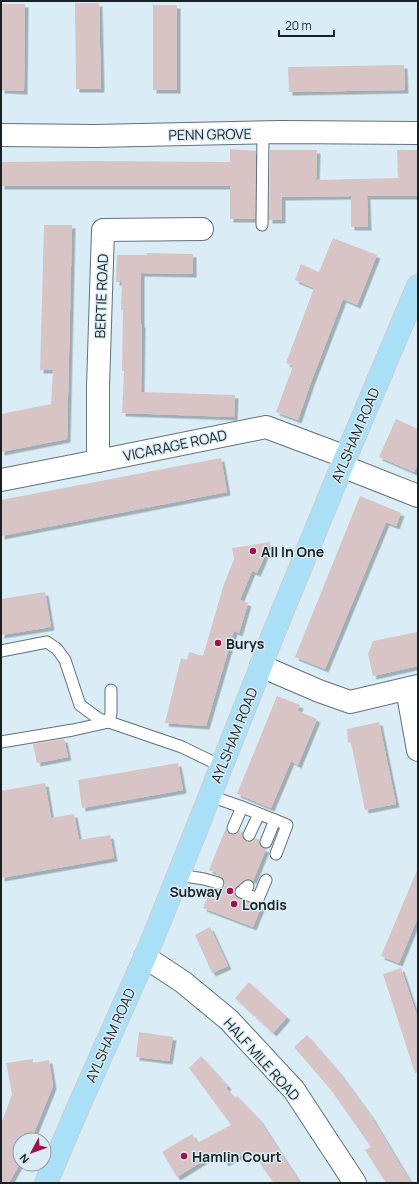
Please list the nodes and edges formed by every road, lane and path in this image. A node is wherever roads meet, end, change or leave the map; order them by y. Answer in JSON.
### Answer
{"nodes":[{"id":1,"x":263,"y":133,"type":"junction"},
{"id":2,"x":418,"y":133,"type":"edge"},
{"id":3,"x":1,"y":135,"type":"edge"},
{"id":4,"x":262,"y":225,"type":"dead end"},
{"id":5,"x":202,"y":230,"type":"dead end"},
{"id":6,"x":418,"y":286,"type":"edge"},
{"id":7,"x":98,"y":461,"type":"junction"},
{"id":8,"x":344,"y":461,"type":"junction"},
{"id":9,"x":1,"y":480,"type":"edge"},
{"id":10,"x":418,"y":496,"type":"edge"},
{"id":11,"x":1,"y":651,"type":"edge"},
{"id":12,"x":261,"y":666,"type":"junction"},
{"id":13,"x":412,"y":687,"type":"edge"},
{"id":14,"x":111,"y":690,"type":"dead end"},
{"id":15,"x":109,"y":722,"type":"junction"},
{"id":16,"x":1,"y":742,"type":"edge"},
{"id":17,"x":418,"y":750,"type":"edge"},
{"id":18,"x":221,"y":766,"type":"junction"},
{"id":19,"x":210,"y":796,"type":"junction"},
{"id":20,"x":242,"y":807,"type":"junction"},
{"id":21,"x":259,"y":814,"type":"junction"},
{"id":22,"x":275,"y":820,"type":"junction"},
{"id":23,"x":233,"y":828,"type":"dead end"},
{"id":24,"x":249,"y":835,"type":"dead end"},
{"id":25,"x":266,"y":842,"type":"dead end"},
{"id":26,"x":276,"y":854,"type":"dead end"},
{"id":27,"x":179,"y":874,"type":"junction"},
{"id":28,"x":214,"y":878,"type":"dead end"},
{"id":29,"x":266,"y":880,"type":"dead end"},
{"id":30,"x":244,"y":889,"type":"dead end"},
{"id":31,"x":145,"y":958,"type":"junction"},
{"id":32,"x":46,"y":1183,"type":"edge"},
{"id":33,"x":355,"y":1183,"type":"edge"}],
"edges":[{"from":1,"to":2,"type":"street","name":"PENN GROVE"},
{"from":1,"to":3,"type":"street","name":"PENN GROVE"},
{"from":1,"to":4,"type":"lane"},
{"from":5,"to":7,"type":"street","name":"BERTIE ROAD"},
{"from":6,"to":8,"type":"main road","name":"AYLSHAM ROAD"},
{"from":7,"to":8,"type":"street","name":"VICARAGE ROAD"},
{"from":7,"to":9,"type":"street","name":"VICARAGE ROAD"},
{"from":8,"to":10,"type":"street","name":"VICARAGE ROAD"},
{"from":8,"to":12,"type":"main road","name":"AYLSHAM ROAD"},
{"from":11,"to":15,"type":"lane"},
{"from":12,"to":13,"type":"street"},
{"from":12,"to":18,"type":"main road","name":"AYLSHAM ROAD"},
{"from":13,"to":17,"type":"street"},
{"from":14,"to":15,"type":"lane"},
{"from":15,"to":16,"type":"lane"},
{"from":15,"to":18,"type":"lane"},
{"from":18,"to":19,"type":"main road","name":"AYLSHAM ROAD"},
{"from":19,"to":20,"type":"lane"},
{"from":19,"to":27,"type":"main road","name":"AYLSHAM ROAD"},
{"from":20,"to":21,"type":"lane"},
{"from":20,"to":23,"type":"lane"},
{"from":21,"to":22,"type":"lane"},
{"from":21,"to":24,"type":"lane"},
{"from":22,"to":25,"type":"lane"},
{"from":22,"to":26,"type":"lane"},
{"from":27,"to":28,"type":"lane"},
{"from":27,"to":31,"type":"main road","name":"AYLSHAM ROAD"},
{"from":29,"to":30,"type":"lane"},
{"from":31,"to":32,"type":"main road","name":"AYLSHAM ROAD"},
{"from":31,"to":33,"type":"street","name":"HALF MILE ROAD"}]}
